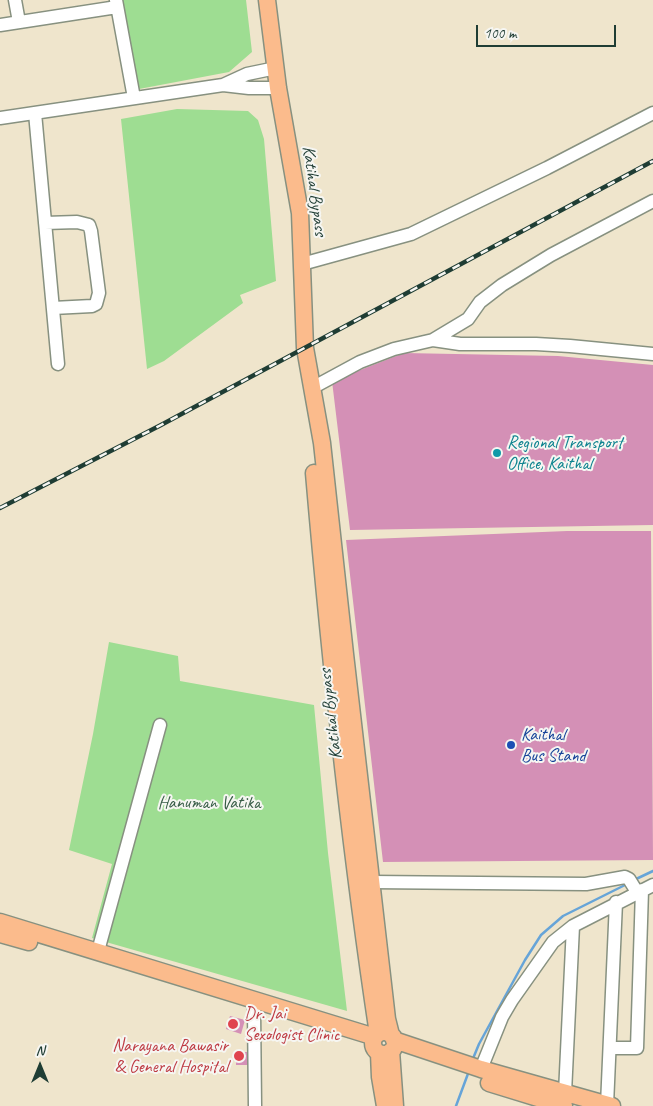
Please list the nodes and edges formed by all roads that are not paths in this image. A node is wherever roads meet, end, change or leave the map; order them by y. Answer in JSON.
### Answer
{"nodes":[{"id":1,"x":15,"y":0,"type":"edge"},
{"id":2,"x":267,"y":0,"type":"edge"},
{"id":3,"x":116,"y":3,"type":"edge"},
{"id":4,"x":19,"y":22,"type":"junction"},
{"id":5,"x":0,"y":25,"type":"edge"},
{"id":6,"x":276,"y":68,"type":"junction"},
{"id":7,"x":223,"y":85,"type":"junction"},
{"id":8,"x":278,"y":88,"type":"junction"},
{"id":9,"x":134,"y":98,"type":"junction"},
{"id":10,"x":35,"y":113,"type":"junction"},
{"id":11,"x":653,"y":113,"type":"edge"},
{"id":12,"x":0,"y":118,"type":"edge"},
{"id":13,"x":653,"y":200,"type":"edge"},
{"id":14,"x":45,"y":224,"type":"junction"},
{"id":15,"x":302,"y":264,"type":"junction"},
{"id":16,"x":53,"y":308,"type":"junction"},
{"id":17,"x":433,"y":340,"type":"junction"},
{"id":18,"x":653,"y":354,"type":"edge"},
{"id":19,"x":58,"y":364,"type":"dead end"},
{"id":20,"x":312,"y":388,"type":"junction"},
{"id":21,"x":160,"y":725,"type":"dead end"},
{"id":22,"x":371,"y":882,"type":"junction"},
{"id":23,"x":639,"y":886,"type":"edge"},
{"id":24,"x":616,"y":902,"type":"junction"},
{"id":25,"x":0,"y":922,"type":"edge"},
{"id":26,"x":572,"y":926,"type":"junction"},
{"id":27,"x":0,"y":934,"type":"edge"},
{"id":28,"x":98,"y":951,"type":"junction"},
{"id":29,"x":254,"y":1010,"type":"junction"},
{"id":30,"x":384,"y":1043,"type":"junction"},
{"id":31,"x":611,"y":1048,"type":"junction"},
{"id":32,"x":471,"y":1070,"type":"junction"},
{"id":33,"x":564,"y":1100,"type":"edge"},
{"id":34,"x":610,"y":1105,"type":"edge"},
{"id":35,"x":255,"y":1106,"type":"edge"},
{"id":36,"x":385,"y":1106,"type":"edge"},
{"id":37,"x":395,"y":1106,"type":"edge"}],
"edges":[{"from":1,"to":4,"type":"street"},
{"from":2,"to":6,"type":"main road","name":"Katihal Bypass"},
{"from":3,"to":4,"type":"street"},
{"from":3,"to":9,"type":"street"},
{"from":4,"to":5,"type":"street"},
{"from":6,"to":7,"type":"street"},
{"from":6,"to":8,"type":"main road","name":"Katihal Bypass"},
{"from":7,"to":8,"type":"street"},
{"from":7,"to":9,"type":"street"},
{"from":8,"to":15,"type":"main road","name":"Katihal Bypass"},
{"from":9,"to":10,"type":"street"},
{"from":10,"to":12,"type":"street"},
{"from":10,"to":14,"type":"street"},
{"from":11,"to":15,"type":"street"},
{"from":13,"to":17,"type":"street"},
{"from":14,"to":16,"type":"street"},
{"from":14,"to":16,"type":"street"},
{"from":15,"to":20,"type":"main road","name":"Katihal Bypass"},
{"from":16,"to":19,"type":"street"},
{"from":17,"to":18,"type":"street"},
{"from":17,"to":20,"type":"street"},
{"from":20,"to":22,"type":"main road","name":"Katihal Bypass"},
{"from":20,"to":30,"type":"main road","name":"Katihal Bypass"},
{"from":21,"to":28,"type":"street"},
{"from":22,"to":23,"type":"street"},
{"from":22,"to":30,"type":"main road","name":"Katihal Bypass"},
{"from":23,"to":24,"type":"street"},
{"from":23,"to":31,"type":"street"},
{"from":24,"to":26,"type":"street"},
{"from":24,"to":31,"type":"street"},
{"from":25,"to":28,"type":"main road"},
{"from":26,"to":32,"type":"street"},
{"from":26,"to":33,"type":"street"},
{"from":27,"to":29,"type":"main road"},
{"from":28,"to":30,"type":"main road"},
{"from":29,"to":30,"type":"main road"},
{"from":29,"to":35,"type":"street"},
{"from":30,"to":32,"type":"main road"},
{"from":30,"to":36,"type":"main road","name":"Katihal Bypass"},
{"from":30,"to":37,"type":"main road"},
{"from":31,"to":34,"type":"street"},
{"from":32,"to":33,"type":"main road"},
{"from":33,"to":34,"type":"main road"}]}
